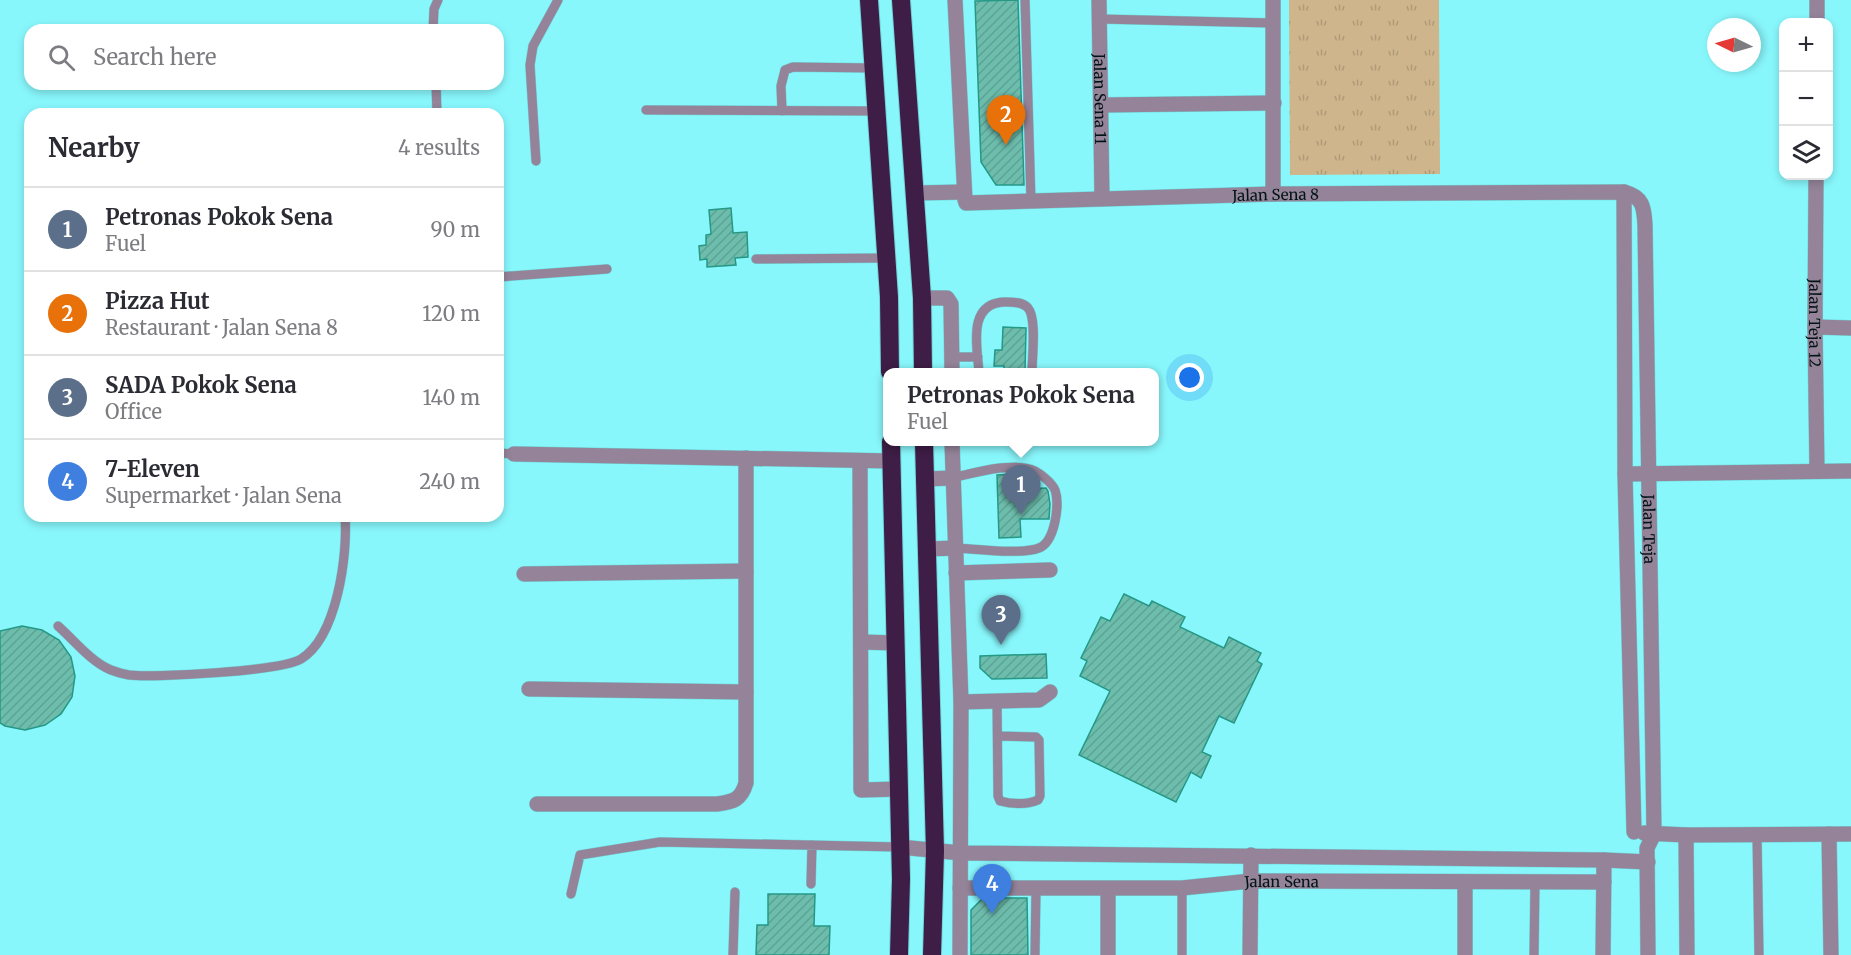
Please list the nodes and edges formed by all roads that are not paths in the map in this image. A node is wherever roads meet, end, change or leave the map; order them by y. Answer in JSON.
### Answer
{"nodes":[{"id":1,"x":438,"y":0,"type":"edge"},
{"id":2,"x":558,"y":0,"type":"edge"},
{"id":3,"x":869,"y":0,"type":"edge"},
{"id":4,"x":901,"y":0,"type":"edge"},
{"id":5,"x":955,"y":0,"type":"edge"},
{"id":6,"x":1025,"y":0,"type":"edge"},
{"id":7,"x":1100,"y":0,"type":"edge"},
{"id":8,"x":1273,"y":0,"type":"edge"},
{"id":9,"x":1817,"y":0,"type":"edge"},
{"id":10,"x":1817,"y":18,"type":"edge"},
{"id":11,"x":1100,"y":19,"type":"junction"},
{"id":12,"x":1273,"y":23,"type":"junction"},
{"id":13,"x":433,"y":24,"type":"edge"},
{"id":14,"x":874,"y":68,"type":"junction"},
{"id":15,"x":436,"y":90,"type":"edge"},
{"id":16,"x":1274,"y":103,"type":"junction"},
{"id":17,"x":1101,"y":105,"type":"junction"},
{"id":18,"x":437,"y":108,"type":"edge"},
{"id":19,"x":646,"y":110,"type":"dead end"},
{"id":20,"x":782,"y":111,"type":"junction"},
{"id":21,"x":877,"y":111,"type":"junction"},
{"id":22,"x":536,"y":161,"type":"dead end"},
{"id":23,"x":1816,"y":180,"type":"edge"},
{"id":24,"x":964,"y":192,"type":"junction"},
{"id":25,"x":1624,"y":192,"type":"junction"},
{"id":26,"x":915,"y":193,"type":"junction"},
{"id":27,"x":1273,"y":195,"type":"junction"},
{"id":28,"x":1102,"y":198,"type":"junction"},
{"id":29,"x":1031,"y":201,"type":"junction"},
{"id":30,"x":886,"y":258,"type":"junction"},
{"id":31,"x":756,"y":259,"type":"dead end"},
{"id":32,"x":607,"y":269,"type":"dead end"},
{"id":33,"x":504,"y":277,"type":"edge"},
{"id":34,"x":922,"y":298,"type":"junction"},
{"id":35,"x":1815,"y":327,"type":"junction"},
{"id":36,"x":1851,"y":328,"type":"edge"},
{"id":37,"x":978,"y":357,"type":"junction"},
{"id":38,"x":952,"y":365,"type":"edge"},
{"id":39,"x":890,"y":368,"type":"edge"},
{"id":40,"x":923,"y":368,"type":"edge"},
{"id":41,"x":979,"y":368,"type":"edge"},
{"id":42,"x":1032,"y":368,"type":"edge"},
{"id":43,"x":891,"y":446,"type":"edge"},
{"id":44,"x":924,"y":446,"type":"edge"},
{"id":45,"x":952,"y":446,"type":"edge"},
{"id":46,"x":504,"y":453,"type":"edge"},
{"id":47,"x":514,"y":454,"type":"joint"},
{"id":48,"x":746,"y":458,"type":"junction"},
{"id":49,"x":860,"y":461,"type":"junction"},
{"id":50,"x":892,"y":461,"type":"junction"},
{"id":51,"x":1817,"y":471,"type":"junction"},
{"id":52,"x":1851,"y":471,"type":"edge"},
{"id":53,"x":1625,"y":474,"type":"junction"},
{"id":54,"x":1649,"y":474,"type":"junction"},
{"id":55,"x":952,"y":478,"type":"junction"},
{"id":56,"x":925,"y":479,"type":"junction"},
{"id":57,"x":345,"y":522,"type":"edge"},
{"id":58,"x":956,"y":548,"type":"junction"},
{"id":59,"x":927,"y":549,"type":"junction"},
{"id":60,"x":1050,"y":570,"type":"dead end"},
{"id":61,"x":746,"y":571,"type":"junction"},
{"id":62,"x":956,"y":573,"type":"junction"},
{"id":63,"x":524,"y":574,"type":"dead end"},
{"id":64,"x":58,"y":626,"type":"dead end"},
{"id":65,"x":862,"y":642,"type":"junction"},
{"id":66,"x":896,"y":643,"type":"junction"},
{"id":67,"x":529,"y":689,"type":"dead end"},
{"id":68,"x":746,"y":692,"type":"junction"},
{"id":69,"x":1050,"y":692,"type":"dead end"},
{"id":70,"x":997,"y":701,"type":"junction"},
{"id":71,"x":961,"y":702,"type":"junction"},
{"id":72,"x":998,"y":736,"type":"junction"},
{"id":73,"x":899,"y":789,"type":"junction"},
{"id":74,"x":537,"y":804,"type":"dead end"},
{"id":75,"x":1829,"y":834,"type":"junction"},
{"id":76,"x":1851,"y":834,"type":"edge"},
{"id":77,"x":1686,"y":835,"type":"junction"},
{"id":78,"x":1757,"y":835,"type":"junction"},
{"id":79,"x":813,"y":845,"type":"junction"},
{"id":80,"x":900,"y":847,"type":"junction"},
{"id":81,"x":1649,"y":848,"type":"junction"},
{"id":82,"x":934,"y":851,"type":"junction"},
{"id":83,"x":961,"y":853,"type":"junction"},
{"id":84,"x":1251,"y":855,"type":"junction"},
{"id":85,"x":1604,"y":860,"type":"junction"},
{"id":86,"x":1251,"y":881,"type":"junction"},
{"id":87,"x":1465,"y":882,"type":"junction"},
{"id":88,"x":1535,"y":882,"type":"junction"},
{"id":89,"x":1604,"y":882,"type":"junction"},
{"id":90,"x":811,"y":884,"type":"dead end"},
{"id":91,"x":960,"y":888,"type":"junction"},
{"id":92,"x":1182,"y":888,"type":"junction"},
{"id":93,"x":1036,"y":889,"type":"junction"},
{"id":94,"x":1108,"y":889,"type":"junction"},
{"id":95,"x":735,"y":892,"type":"dead end"},
{"id":96,"x":571,"y":894,"type":"dead end"},
{"id":97,"x":733,"y":955,"type":"edge"},
{"id":98,"x":899,"y":955,"type":"edge"},
{"id":99,"x":932,"y":955,"type":"edge"},
{"id":100,"x":960,"y":955,"type":"edge"},
{"id":101,"x":1035,"y":955,"type":"edge"},
{"id":102,"x":1108,"y":955,"type":"edge"},
{"id":103,"x":1182,"y":955,"type":"edge"},
{"id":104,"x":1250,"y":955,"type":"edge"},
{"id":105,"x":1465,"y":955,"type":"edge"},
{"id":106,"x":1534,"y":955,"type":"edge"},
{"id":107,"x":1603,"y":955,"type":"edge"},
{"id":108,"x":1648,"y":955,"type":"edge"},
{"id":109,"x":1688,"y":955,"type":"edge"},
{"id":110,"x":1759,"y":955,"type":"edge"},
{"id":111,"x":1831,"y":955,"type":"edge"}],
"edges":[{"from":1,"to":13,"type":"lane"},
{"from":2,"to":22,"type":"lane"},
{"from":3,"to":14,"type":"highway"},
{"from":4,"to":26,"type":"highway"},
{"from":5,"to":24,"type":"street"},
{"from":6,"to":29,"type":"lane"},
{"from":7,"to":11,"type":"street","name":"Jalan Sena 11"},
{"from":8,"to":12,"type":"street"},
{"from":9,"to":10,"type":"street"},
{"from":11,"to":12,"type":"lane"},
{"from":11,"to":17,"type":"street","name":"Jalan Sena 11"},
{"from":12,"to":16,"type":"street"},
{"from":14,"to":20,"type":"lane"},
{"from":14,"to":21,"type":"highway"},
{"from":15,"to":18,"type":"lane"},
{"from":16,"to":17,"type":"street"},
{"from":16,"to":27,"type":"street"},
{"from":17,"to":28,"type":"street","name":"Jalan Sena 11"},
{"from":19,"to":20,"type":"lane"},
{"from":20,"to":21,"type":"lane"},
{"from":21,"to":30,"type":"highway"},
{"from":23,"to":35,"type":"street","name":"Jalan Teja 12"},
{"from":24,"to":26,"type":"street"},
{"from":24,"to":29,"type":"street","name":"Jalan Sena 8"},
{"from":25,"to":27,"type":"street","name":"Jalan Sena 8"},
{"from":25,"to":53,"type":"street","name":"Jalan Teja"},
{"from":25,"to":54,"type":"street","name":"Jalan Teja"},
{"from":26,"to":34,"type":"highway"},
{"from":27,"to":28,"type":"street","name":"Jalan Sena 8"},
{"from":28,"to":29,"type":"street","name":"Jalan Sena 8"},
{"from":30,"to":31,"type":"lane"},
{"from":30,"to":39,"type":"highway"},
{"from":32,"to":33,"type":"lane"},
{"from":34,"to":38,"type":"street"},
{"from":34,"to":40,"type":"highway"},
{"from":35,"to":36,"type":"street"},
{"from":35,"to":51,"type":"street","name":"Jalan Teja 12"},
{"from":37,"to":38,"type":"lane"},
{"from":37,"to":41,"type":"lane"},
{"from":37,"to":42,"type":"lane"},
{"from":43,"to":50,"type":"highway"},
{"from":44,"to":56,"type":"highway"},
{"from":45,"to":55,"type":"street"},
{"from":46,"to":47,"type":"lane"},
{"from":47,"to":48,"type":"street"},
{"from":48,"to":49,"type":"street"},
{"from":48,"to":61,"type":"street"},
{"from":49,"to":50,"type":"street"},
{"from":49,"to":65,"type":"street"},
{"from":50,"to":66,"type":"highway"},
{"from":51,"to":52,"type":"street"},
{"from":51,"to":54,"type":"street"},
{"from":53,"to":54,"type":"street"},
{"from":53,"to":81,"type":"street","name":"Jalan Teja"},
{"from":54,"to":81,"type":"street","name":"Jalan Teja"},
{"from":55,"to":56,"type":"street"},
{"from":55,"to":58,"type":"street"},
{"from":55,"to":58,"type":"lane"},
{"from":56,"to":59,"type":"highway"},
{"from":57,"to":64,"type":"lane"},
{"from":58,"to":59,"type":"street"},
{"from":58,"to":62,"type":"street"},
{"from":59,"to":82,"type":"highway"},
{"from":60,"to":62,"type":"street"},
{"from":61,"to":63,"type":"street"},
{"from":61,"to":68,"type":"street"},
{"from":62,"to":71,"type":"street"},
{"from":65,"to":66,"type":"street"},
{"from":65,"to":73,"type":"street"},
{"from":66,"to":73,"type":"highway"},
{"from":67,"to":68,"type":"street"},
{"from":68,"to":74,"type":"street"},
{"from":69,"to":70,"type":"street"},
{"from":70,"to":71,"type":"street"},
{"from":70,"to":72,"type":"lane"},
{"from":71,"to":83,"type":"street"},
{"from":72,"to":72,"type":"lane"},
{"from":73,"to":80,"type":"highway"},
{"from":75,"to":76,"type":"street"},
{"from":75,"to":78,"type":"street"},
{"from":75,"to":111,"type":"street"},
{"from":77,"to":78,"type":"street"},
{"from":77,"to":81,"type":"street"},
{"from":77,"to":109,"type":"street"},
{"from":78,"to":110,"type":"lane"},
{"from":79,"to":80,"type":"lane"},
{"from":79,"to":90,"type":"lane"},
{"from":79,"to":96,"type":"lane"},
{"from":80,"to":82,"type":"street"},
{"from":80,"to":98,"type":"highway"},
{"from":81,"to":85,"type":"street"},
{"from":81,"to":108,"type":"street","name":"Jalan Teja"},
{"from":82,"to":83,"type":"street"},
{"from":82,"to":99,"type":"highway"},
{"from":83,"to":84,"type":"street"},
{"from":83,"to":91,"type":"street"},
{"from":84,"to":85,"type":"street"},
{"from":84,"to":86,"type":"street"},
{"from":85,"to":89,"type":"street"},
{"from":86,"to":87,"type":"street","name":"Jalan Sena"},
{"from":86,"to":92,"type":"street","name":"Jalan Sena"},
{"from":86,"to":104,"type":"street"},
{"from":87,"to":88,"type":"street","name":"Jalan Sena"},
{"from":87,"to":105,"type":"street"},
{"from":88,"to":89,"type":"street","name":"Jalan Sena"},
{"from":88,"to":106,"type":"lane"},
{"from":89,"to":107,"type":"street"},
{"from":91,"to":93,"type":"street","name":"Jalan Sena"},
{"from":91,"to":100,"type":"street"},
{"from":92,"to":94,"type":"street","name":"Jalan Sena"},
{"from":92,"to":103,"type":"lane"},
{"from":93,"to":94,"type":"street","name":"Jalan Sena"},
{"from":93,"to":101,"type":"lane"},
{"from":94,"to":102,"type":"street"},
{"from":95,"to":97,"type":"lane"}]}
